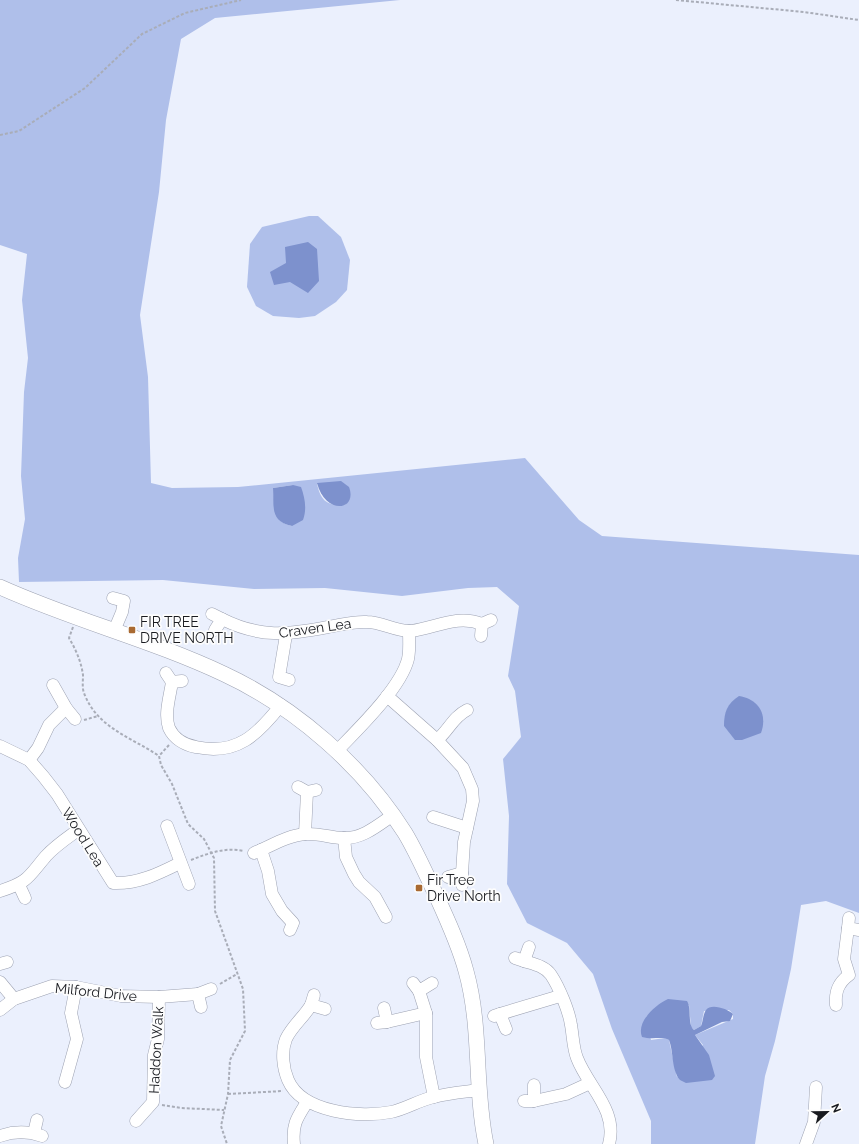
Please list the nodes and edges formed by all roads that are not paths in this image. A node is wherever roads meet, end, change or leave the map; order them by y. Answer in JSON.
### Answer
{"nodes":[{"id":1,"x":0,"y":587,"type":"edge"},
{"id":2,"x":121,"y":597,"type":"dead end"},
{"id":3,"x":485,"y":627,"type":"dead end"},
{"id":4,"x":215,"y":630,"type":"dead end"},
{"id":5,"x":114,"y":631,"type":"junction"},
{"id":6,"x":409,"y":631,"type":"junction"},
{"id":7,"x":286,"y":634,"type":"junction"},
{"id":8,"x":173,"y":679,"type":"dead end"},
{"id":9,"x":289,"y":680,"type":"dead end"},
{"id":10,"x":53,"y":685,"type":"dead end"},
{"id":11,"x":387,"y":696,"type":"junction"},
{"id":12,"x":281,"y":705,"type":"junction"},
{"id":13,"x":66,"y":708,"type":"junction"},
{"id":14,"x":470,"y":709,"type":"dead end"},
{"id":15,"x":75,"y":719,"type":"dead end"},
{"id":16,"x":437,"y":740,"type":"junction"},
{"id":17,"x":0,"y":746,"type":"edge"},
{"id":18,"x":336,"y":752,"type":"junction"},
{"id":19,"x":28,"y":760,"type":"junction"},
{"id":20,"x":307,"y":790,"type":"dead end"},
{"id":21,"x":430,"y":815,"type":"dead end"},
{"id":22,"x":392,"y":816,"type":"junction"},
{"id":23,"x":167,"y":826,"type":"dead end"},
{"id":24,"x":467,"y":828,"type":"junction"},
{"id":25,"x":78,"y":830,"type":"junction"},
{"id":26,"x":305,"y":834,"type":"junction"},
{"id":27,"x":344,"y":838,"type":"junction"},
{"id":28,"x":180,"y":863,"type":"junction"},
{"id":29,"x":448,"y":877,"type":"dead end"},
{"id":30,"x":189,"y":884,"type":"dead end"},
{"id":31,"x":19,"y":885,"type":"junction"},
{"id":32,"x":0,"y":891,"type":"edge"},
{"id":33,"x":25,"y":898,"type":"dead end"},
{"id":34,"x":387,"y":918,"type":"dead end"},
{"id":35,"x":296,"y":924,"type":"dead end"},
{"id":36,"x":852,"y":925,"type":"edge"},
{"id":37,"x":528,"y":947,"type":"dead end"},
{"id":38,"x":854,"y":976,"type":"edge"},
{"id":39,"x":0,"y":982,"type":"edge"},
{"id":40,"x":432,"y":983,"type":"dead end"},
{"id":41,"x":76,"y":987,"type":"junction"},
{"id":42,"x":211,"y":989,"type":"road end"},
{"id":43,"x":198,"y":994,"type":"junction"},
{"id":44,"x":560,"y":996,"type":"junction"},
{"id":45,"x":159,"y":997,"type":"junction"},
{"id":46,"x":14,"y":999,"type":"junction"},
{"id":47,"x":836,"y":1006,"type":"dead end"},
{"id":48,"x":201,"y":1007,"type":"dead end"},
{"id":49,"x":384,"y":1008,"type":"dead end"},
{"id":50,"x":0,"y":1010,"type":"edge"},
{"id":51,"x":325,"y":1010,"type":"dead end"},
{"id":52,"x":426,"y":1013,"type":"junction"},
{"id":53,"x":506,"y":1028,"type":"dead end"},
{"id":54,"x":70,"y":1077,"type":"dead end"},
{"id":55,"x":590,"y":1083,"type":"junction"},
{"id":56,"x":534,"y":1085,"type":"dead end"},
{"id":57,"x":816,"y":1085,"type":"dead end"},
{"id":58,"x":479,"y":1090,"type":"junction"},
{"id":59,"x":434,"y":1097,"type":"junction"},
{"id":60,"x":307,"y":1102,"type":"junction"},
{"id":61,"x":37,"y":1120,"type":"dead end"},
{"id":62,"x":136,"y":1121,"type":"dead end"},
{"id":63,"x":0,"y":1136,"type":"edge"},
{"id":64,"x":294,"y":1144,"type":"edge"},
{"id":65,"x":486,"y":1144,"type":"edge"},
{"id":66,"x":610,"y":1144,"type":"edge"},
{"id":67,"x":806,"y":1144,"type":"edge"}],
"edges":[{"from":1,"to":5,"type":"street"},
{"from":2,"to":5,"type":"street"},
{"from":3,"to":6,"type":"street","name":"Craven Lea"},
{"from":4,"to":7,"type":"street","name":"Craven Lea"},
{"from":5,"to":12,"type":"street"},
{"from":6,"to":7,"type":"street","name":"Craven Lea"},
{"from":6,"to":11,"type":"street"},
{"from":7,"to":9,"type":"street"},
{"from":8,"to":12,"type":"street"},
{"from":10,"to":13,"type":"street"},
{"from":11,"to":16,"type":"street"},
{"from":11,"to":18,"type":"street"},
{"from":12,"to":18,"type":"street"},
{"from":13,"to":15,"type":"street"},
{"from":13,"to":19,"type":"street"},
{"from":14,"to":16,"type":"street"},
{"from":16,"to":24,"type":"street"},
{"from":17,"to":19,"type":"street","name":"Wood Lea"},
{"from":18,"to":22,"type":"street"},
{"from":19,"to":25,"type":"street","name":"Wood Lea"},
{"from":20,"to":26,"type":"street"},
{"from":21,"to":24,"type":"street"},
{"from":22,"to":27,"type":"street"},
{"from":22,"to":58,"type":"street"},
{"from":23,"to":28,"type":"street"},
{"from":24,"to":29,"type":"street"},
{"from":25,"to":28,"type":"street","name":"Wood Lea"},
{"from":25,"to":31,"type":"street"},
{"from":26,"to":27,"type":"street"},
{"from":26,"to":35,"type":"street"},
{"from":27,"to":34,"type":"street"},
{"from":28,"to":30,"type":"street"},
{"from":31,"to":32,"type":"street"},
{"from":31,"to":33,"type":"street"},
{"from":36,"to":38,"type":"street"},
{"from":37,"to":44,"type":"street"},
{"from":38,"to":47,"type":"street"},
{"from":39,"to":46,"type":"street"},
{"from":40,"to":52,"type":"street"},
{"from":41,"to":45,"type":"street","name":"Milford Drive"},
{"from":41,"to":46,"type":"street","name":"Milford Drive"},
{"from":41,"to":54,"type":"street"},
{"from":42,"to":43,"type":"street","name":"Milford Drive"},
{"from":43,"to":45,"type":"street","name":"Milford Drive"},
{"from":43,"to":48,"type":"street"},
{"from":44,"to":53,"type":"street"},
{"from":44,"to":55,"type":"street"},
{"from":45,"to":62,"type":"street","name":"Haddon Walk"},
{"from":46,"to":50,"type":"street","name":"Milford Drive"},
{"from":49,"to":52,"type":"street"},
{"from":51,"to":60,"type":"street"},
{"from":52,"to":59,"type":"street"},
{"from":55,"to":56,"type":"street"},
{"from":55,"to":66,"type":"street"},
{"from":57,"to":67,"type":"street"},
{"from":58,"to":59,"type":"street"},
{"from":58,"to":65,"type":"street"},
{"from":59,"to":60,"type":"street"},
{"from":60,"to":64,"type":"street"},
{"from":61,"to":63,"type":"street"}]}
